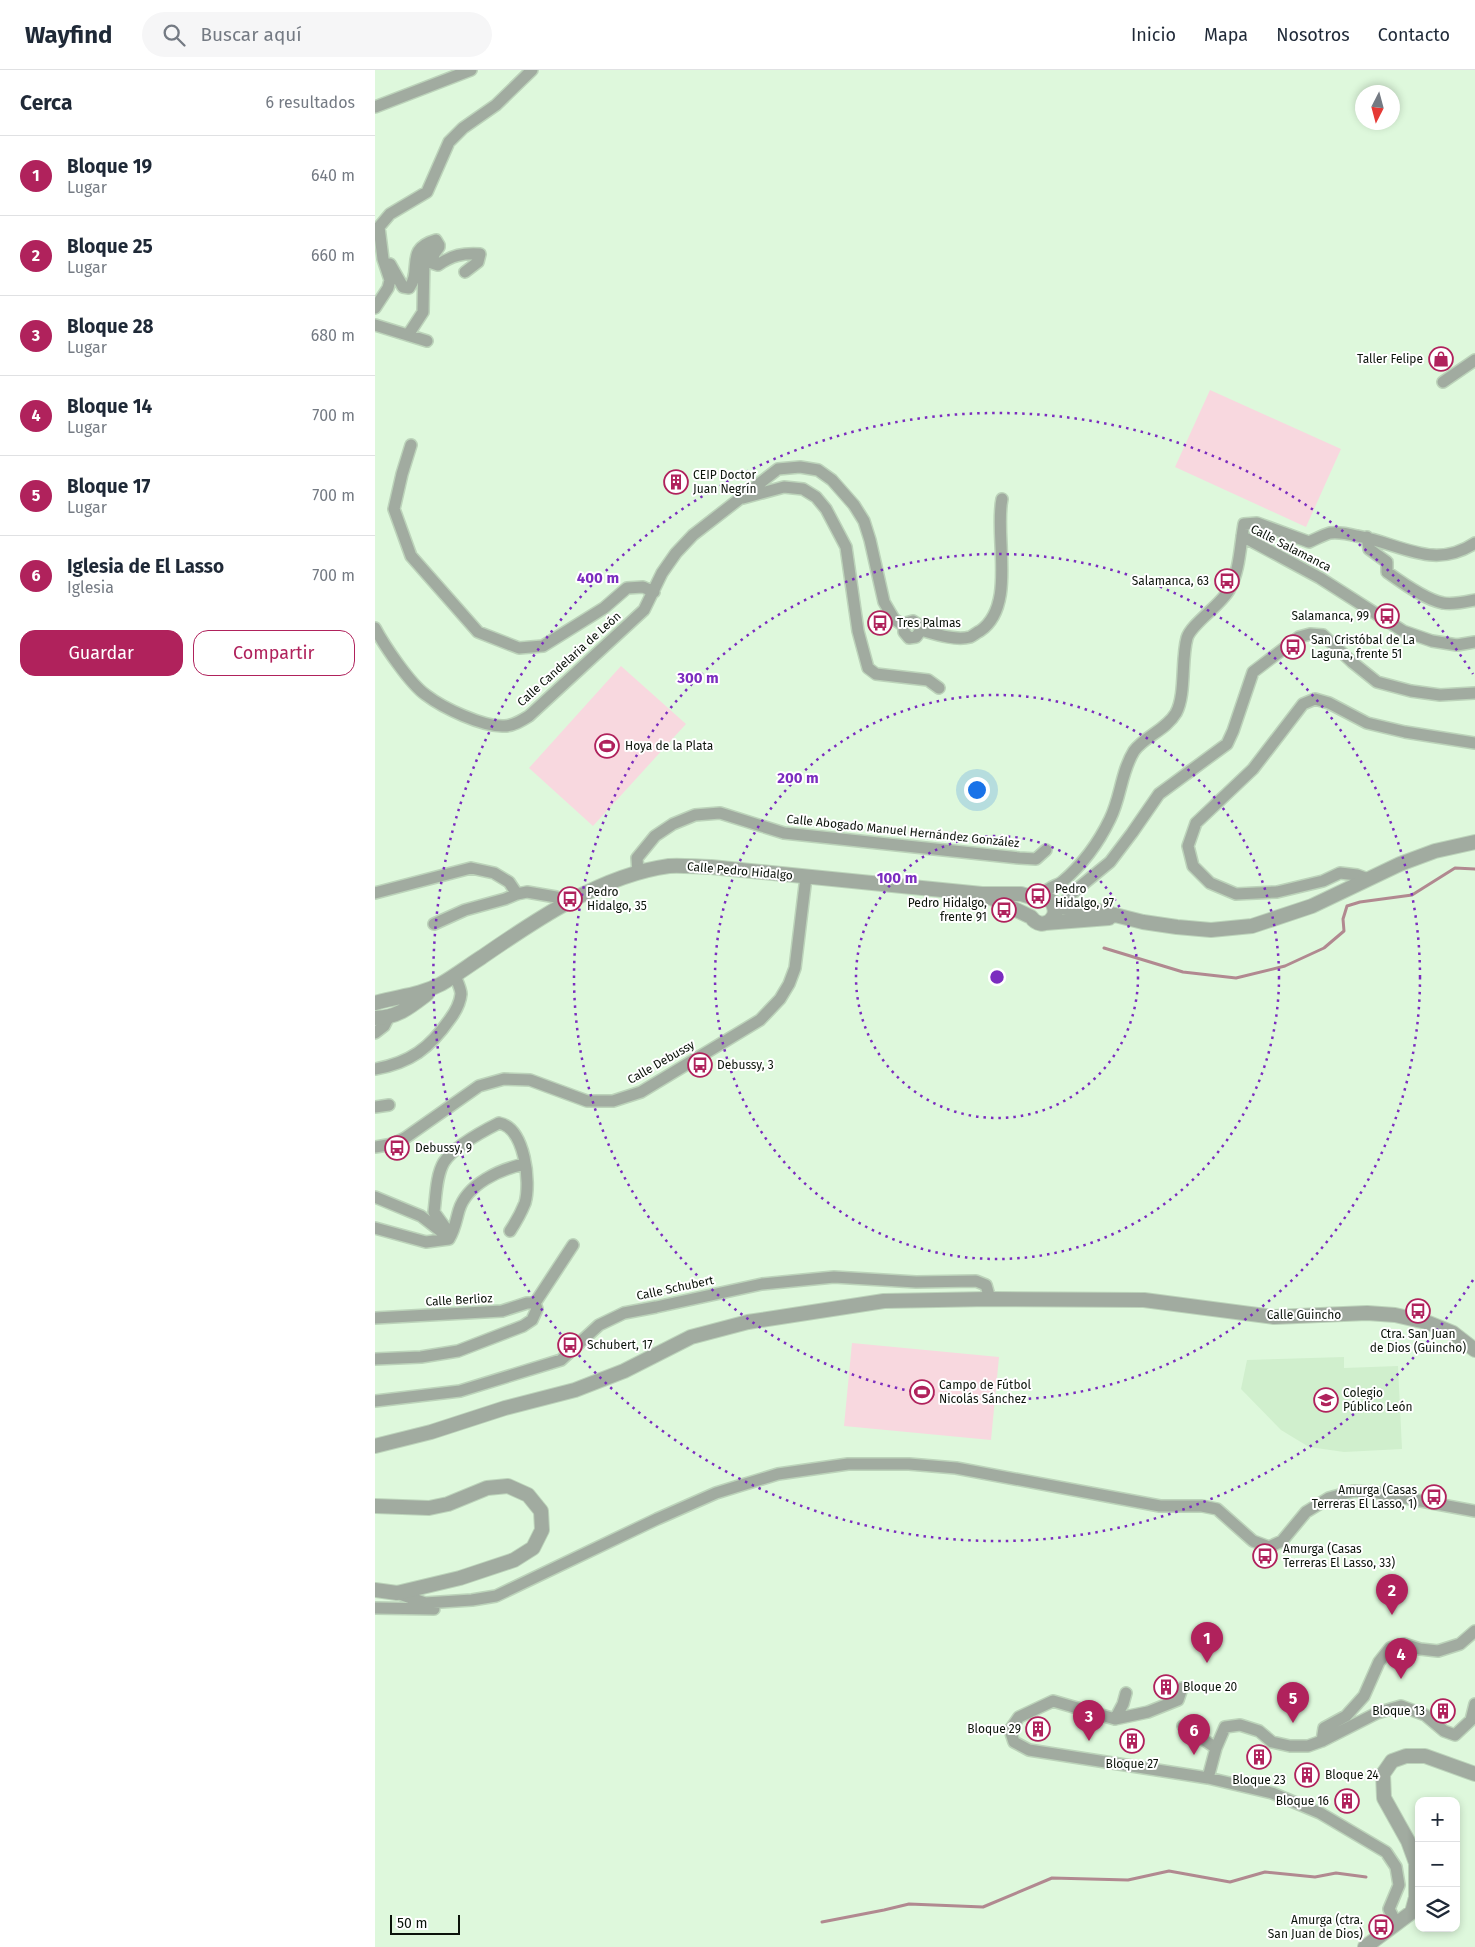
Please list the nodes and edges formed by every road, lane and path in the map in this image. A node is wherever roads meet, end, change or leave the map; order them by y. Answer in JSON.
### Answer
{"nodes":[{"id":1,"x":471,"y":70,"type":"edge"},
{"id":2,"x":531,"y":70,"type":"edge"},
{"id":3,"x":375,"y":107,"type":"edge"},
{"id":4,"x":380,"y":242,"type":"junction"},
{"id":5,"x":439,"y":245,"type":"junction"},
{"id":6,"x":465,"y":272,"type":"dead end"},
{"id":7,"x":375,"y":308,"type":"edge"},
{"id":8,"x":375,"y":325,"type":"edge"},
{"id":9,"x":408,"y":336,"type":"junction"},
{"id":10,"x":427,"y":341,"type":"dead end"},
{"id":11,"x":1475,"y":360,"type":"edge"},
{"id":12,"x":1443,"y":382,"type":"dead end"},
{"id":13,"x":411,"y":446,"type":"dead end"},
{"id":14,"x":1002,"y":499,"type":"dead end"},
{"id":15,"x":737,"y":500,"type":"junction"},
{"id":16,"x":1241,"y":536,"type":"junction"},
{"id":17,"x":1367,"y":537,"type":"junction"},
{"id":18,"x":1475,"y":543,"type":"edge"},
{"id":19,"x":654,"y":592,"type":"junction"},
{"id":20,"x":1475,"y":600,"type":"edge"},
{"id":21,"x":375,"y":628,"type":"edge"},
{"id":22,"x":1475,"y":642,"type":"edge"},
{"id":23,"x":939,"y":688,"type":"dead end"},
{"id":24,"x":1475,"y":693,"type":"edge"},
{"id":25,"x":1475,"y":743,"type":"edge"},
{"id":26,"x":1475,"y":842,"type":"edge"},
{"id":27,"x":1046,"y":850,"type":"dead end"},
{"id":28,"x":638,"y":873,"type":"junction"},
{"id":29,"x":806,"y":877,"type":"junction"},
{"id":30,"x":1367,"y":879,"type":"junction"},
{"id":31,"x":375,"y":893,"type":"edge"},
{"id":32,"x":517,"y":894,"type":"junction"},
{"id":33,"x":982,"y":894,"type":"junction"},
{"id":34,"x":566,"y":904,"type":"junction"},
{"id":35,"x":1050,"y":909,"type":"junction"},
{"id":36,"x":1031,"y":917,"type":"junction"},
{"id":37,"x":1126,"y":918,"type":"junction"},
{"id":38,"x":434,"y":924,"type":"dead end"},
{"id":39,"x":455,"y":976,"type":"junction"},
{"id":40,"x":439,"y":985,"type":"junction"},
{"id":41,"x":398,"y":998,"type":"junction"},
{"id":42,"x":375,"y":1003,"type":"edge"},
{"id":43,"x":405,"y":1012,"type":"junction"},
{"id":44,"x":380,"y":1017,"type":"edge"},
{"id":45,"x":375,"y":1033,"type":"edge"},
{"id":46,"x":375,"y":1069,"type":"edge"},
{"id":47,"x":389,"y":1104,"type":"dead end"},
{"id":48,"x":375,"y":1107,"type":"edge"},
{"id":49,"x":375,"y":1148,"type":"edge"},
{"id":50,"x":525,"y":1164,"type":"junction"},
{"id":51,"x":375,"y":1197,"type":"edge"},
{"id":52,"x":376,"y":1231,"type":"edge"},
{"id":53,"x":510,"y":1231,"type":"dead end"},
{"id":54,"x":449,"y":1239,"type":"junction"},
{"id":55,"x":573,"y":1245,"type":"dead end"},
{"id":56,"x":990,"y":1299,"type":"junction"},
{"id":57,"x":535,"y":1303,"type":"junction"},
{"id":58,"x":375,"y":1318,"type":"edge"},
{"id":59,"x":1475,"y":1350,"type":"edge"},
{"id":60,"x":375,"y":1360,"type":"edge"},
{"id":61,"x":375,"y":1401,"type":"edge"},
{"id":62,"x":375,"y":1446,"type":"edge"},
{"id":63,"x":375,"y":1506,"type":"edge"},
{"id":64,"x":1475,"y":1511,"type":"edge"},
{"id":65,"x":459,"y":1578,"type":"junction"},
{"id":66,"x":375,"y":1590,"type":"edge"},
{"id":67,"x":432,"y":1591,"type":"junction"},
{"id":68,"x":397,"y":1593,"type":"junction"},
{"id":69,"x":414,"y":1600,"type":"junction"},
{"id":70,"x":472,"y":1600,"type":"junction"},
{"id":71,"x":439,"y":1603,"type":"junction"},
{"id":72,"x":375,"y":1608,"type":"edge"},
{"id":73,"x":395,"y":1610,"type":"junction"},
{"id":74,"x":1475,"y":1631,"type":"edge"},
{"id":75,"x":1182,"y":1688,"type":"dead end"},
{"id":76,"x":1126,"y":1693,"type":"dead end"},
{"id":77,"x":1475,"y":1704,"type":"edge"},
{"id":78,"x":1115,"y":1719,"type":"junction"},
{"id":79,"x":1183,"y":1726,"type":"dead end"},
{"id":80,"x":1322,"y":1741,"type":"junction"},
{"id":81,"x":1216,"y":1748,"type":"junction"},
{"id":82,"x":1475,"y":1774,"type":"edge"},
{"id":83,"x":1208,"y":1778,"type":"junction"},
{"id":84,"x":1396,"y":1923,"type":"junction"},
{"id":85,"x":1365,"y":1947,"type":"edge"}],
"edges":[{"from":1,"to":3,"type":"street"},
{"from":2,"to":4,"type":"street"},
{"from":4,"to":5,"type":"street"},
{"from":4,"to":7,"type":"street"},
{"from":5,"to":6,"type":"street"},
{"from":5,"to":9,"type":"street"},
{"from":8,"to":9,"type":"street"},
{"from":9,"to":10,"type":"street"},
{"from":11,"to":12,"type":"street"},
{"from":13,"to":19,"type":"street"},
{"from":14,"to":15,"type":"street","name":"Calle Candelaria de León"},
{"from":15,"to":19,"type":"street","name":"Calle Candelaria de León"},
{"from":15,"to":23,"type":"street"},
{"from":16,"to":17,"type":"street"},
{"from":16,"to":22,"type":"street","name":"Calle Salamanca"},
{"from":16,"to":35,"type":"street","name":"Calle Salamanca"},
{"from":17,"to":18,"type":"street"},
{"from":17,"to":20,"type":"street"},
{"from":19,"to":21,"type":"street","name":"Calle Candelaria de León"},
{"from":24,"to":35,"type":"street"},
{"from":25,"to":30,"type":"street"},
{"from":26,"to":30,"type":"street"},
{"from":27,"to":28,"type":"street","name":"Calle Abogado Manuel Hernández González"},
{"from":28,"to":29,"type":"street","name":"Calle Pedro Hidalgo"},
{"from":28,"to":34,"type":"street","name":"Calle Pedro Hidalgo"},
{"from":29,"to":33,"type":"street","name":"Calle Pedro Hidalgo"},
{"from":29,"to":49,"type":"street","name":"Calle Debussy"},
{"from":30,"to":37,"type":"street"},
{"from":31,"to":32,"type":"street"},
{"from":32,"to":34,"type":"street"},
{"from":32,"to":38,"type":"street"},
{"from":33,"to":35,"type":"street"},
{"from":33,"to":36,"type":"street"},
{"from":34,"to":39,"type":"street","name":"Calle Pedro Hidalgo"},
{"from":35,"to":36,"type":"street"},
{"from":35,"to":36,"type":"street"},
{"from":35,"to":37,"type":"street"},
{"from":35,"to":37,"type":"street"},
{"from":39,"to":40,"type":"street","name":"Calle Pedro Hidalgo"},
{"from":39,"to":46,"type":"street"},
{"from":40,"to":41,"type":"street","name":"Calle Pedro Hidalgo"},
{"from":40,"to":43,"type":"street","name":"Calle Pedro Hidalgo"},
{"from":41,"to":42,"type":"street","name":"Calle Pedro Hidalgo"},
{"from":41,"to":43,"type":"street"},
{"from":43,"to":44,"type":"street","name":"Calle Pedro Hidalgo"},
{"from":44,"to":45,"type":"street"},
{"from":47,"to":48,"type":"street"},
{"from":50,"to":53,"type":"street"},
{"from":50,"to":54,"type":"street"},
{"from":50,"to":54,"type":"street"},
{"from":51,"to":54,"type":"street"},
{"from":52,"to":54,"type":"street"},
{"from":55,"to":57,"type":"street"},
{"from":56,"to":59,"type":"street","name":"Calle Guincho"},
{"from":56,"to":61,"type":"street","name":"Calle Schubert"},
{"from":56,"to":62,"type":"street","name":"Calle Guincho"},
{"from":57,"to":58,"type":"street","name":"Calle Berlioz"},
{"from":57,"to":60,"type":"street"},
{"from":63,"to":65,"type":"street"},
{"from":64,"to":70,"type":"street"},
{"from":65,"to":67,"type":"street"},
{"from":65,"to":68,"type":"street"},
{"from":66,"to":68,"type":"street"},
{"from":67,"to":69,"type":"street"},
{"from":67,"to":71,"type":"street"},
{"from":68,"to":69,"type":"street"},
{"from":69,"to":71,"type":"street"},
{"from":69,"to":73,"type":"street"},
{"from":70,"to":71,"type":"street"},
{"from":70,"to":73,"type":"street"},
{"from":72,"to":73,"type":"street"},
{"from":74,"to":80,"type":"street"},
{"from":75,"to":78,"type":"street"},
{"from":76,"to":78,"type":"street"},
{"from":77,"to":80,"type":"street"},
{"from":78,"to":83,"type":"street"},
{"from":79,"to":81,"type":"street"},
{"from":80,"to":81,"type":"street"},
{"from":81,"to":83,"type":"street"},
{"from":82,"to":84,"type":"street"},
{"from":83,"to":84,"type":"street"},
{"from":84,"to":85,"type":"street"}]}
